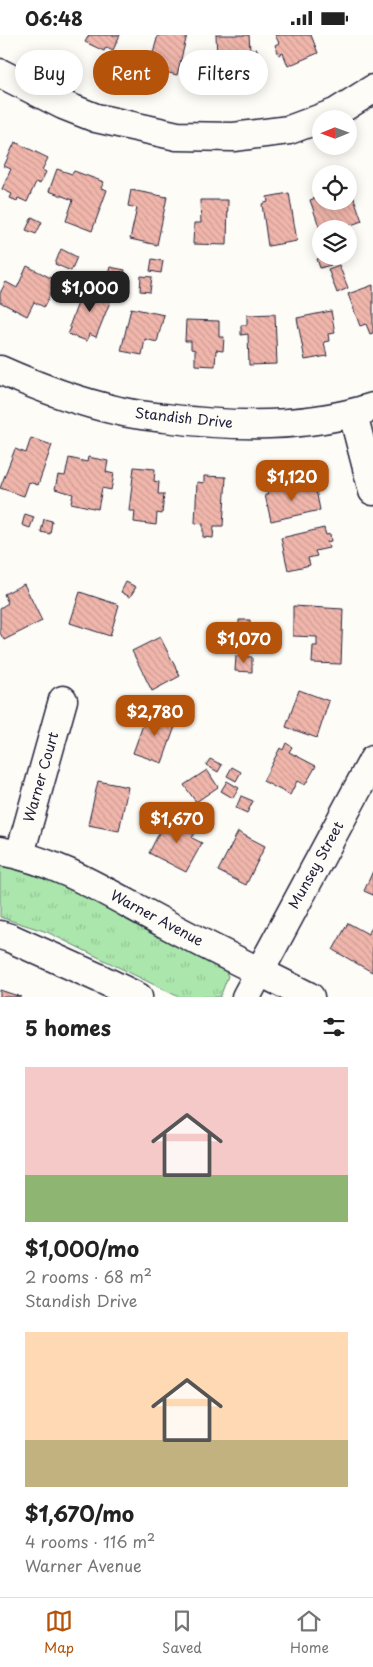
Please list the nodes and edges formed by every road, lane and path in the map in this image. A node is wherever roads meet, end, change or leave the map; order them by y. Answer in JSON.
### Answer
{"nodes":[{"id":1,"x":0,"y":73,"type":"edge"},
{"id":2,"x":373,"y":89,"type":"edge"},
{"id":3,"x":0,"y":370,"type":"edge"},
{"id":4,"x":363,"y":410,"type":"edge"},
{"id":5,"x":373,"y":491,"type":"edge"},
{"id":6,"x":63,"y":701,"type":"dead end"},
{"id":7,"x":373,"y":760,"type":"edge"},
{"id":8,"x":10,"y":852,"type":"edge"},
{"id":9,"x":0,"y":935,"type":"edge"},
{"id":10,"x":259,"y":971,"type":"junction"},
{"id":11,"x":138,"y":997,"type":"edge"},
{"id":12,"x":246,"y":997,"type":"edge"},
{"id":13,"x":310,"y":997,"type":"edge"}],
"edges":[{"from":1,"to":2,"type":"street"},
{"from":3,"to":4,"type":"street","name":"Standish Drive"},
{"from":4,"to":5,"type":"street"},
{"from":6,"to":8,"type":"street","name":"Warner Court"},
{"from":7,"to":10,"type":"street","name":"Munsey Street"},
{"from":8,"to":10,"type":"street","name":"Warner Avenue"},
{"from":9,"to":11,"type":"street"},
{"from":10,"to":12,"type":"street","name":"Munsey Street"},
{"from":10,"to":13,"type":"street","name":"Warner Avenue"}]}
